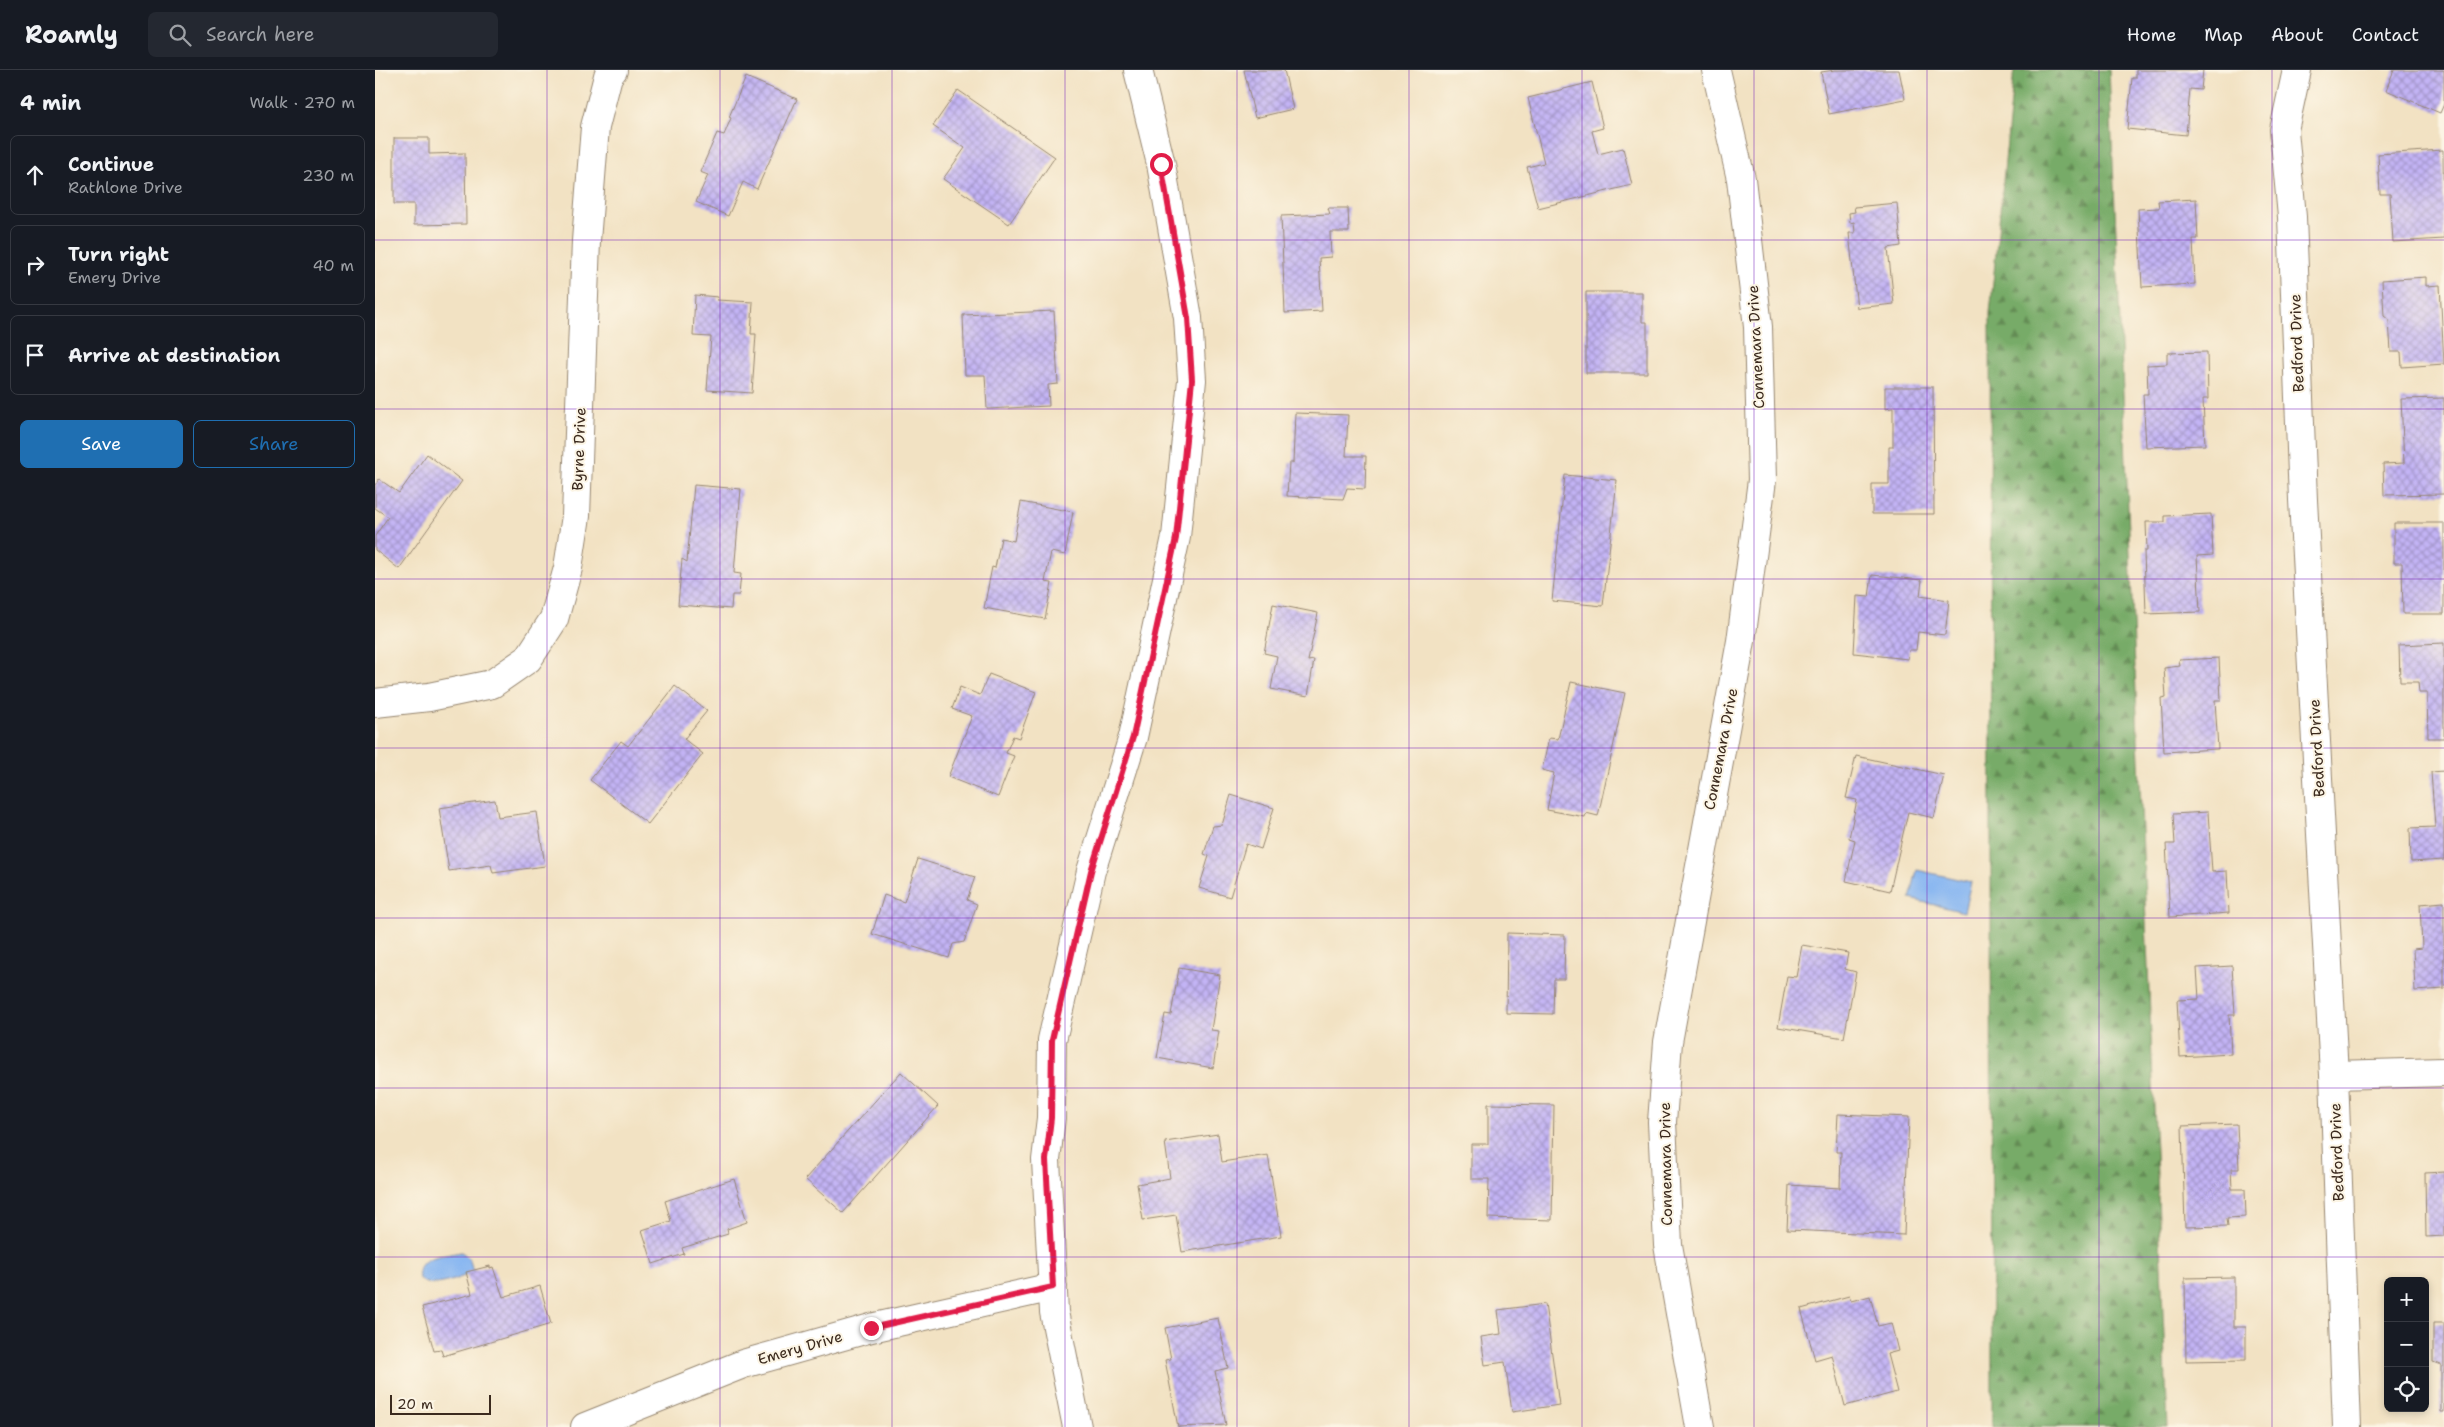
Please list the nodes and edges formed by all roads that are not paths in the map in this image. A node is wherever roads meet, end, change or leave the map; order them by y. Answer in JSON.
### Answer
{"nodes":[{"id":1,"x":613,"y":70,"type":"edge"},
{"id":2,"x":1138,"y":70,"type":"edge"},
{"id":3,"x":1716,"y":70,"type":"edge"},
{"id":4,"x":2297,"y":70,"type":"edge"},
{"id":5,"x":375,"y":703,"type":"edge"},
{"id":6,"x":2444,"y":1072,"type":"edge"},
{"id":7,"x":2334,"y":1075,"type":"junction"},
{"id":8,"x":1053,"y":1287,"type":"junction"},
{"id":9,"x":585,"y":1427,"type":"edge"},
{"id":10,"x":1077,"y":1427,"type":"edge"},
{"id":11,"x":1700,"y":1427,"type":"edge"},
{"id":12,"x":2347,"y":1427,"type":"edge"}],
"edges":[{"from":1,"to":5,"type":"street","name":"Byrne Drive"},
{"from":2,"to":8,"type":"street"},
{"from":3,"to":11,"type":"street","name":"Connemara Drive"},
{"from":4,"to":7,"type":"street","name":"Bedford Drive"},
{"from":6,"to":7,"type":"street"},
{"from":7,"to":12,"type":"street","name":"Bedford Drive"},
{"from":8,"to":9,"type":"street","name":"Emery Drive"},
{"from":8,"to":10,"type":"street"}]}
